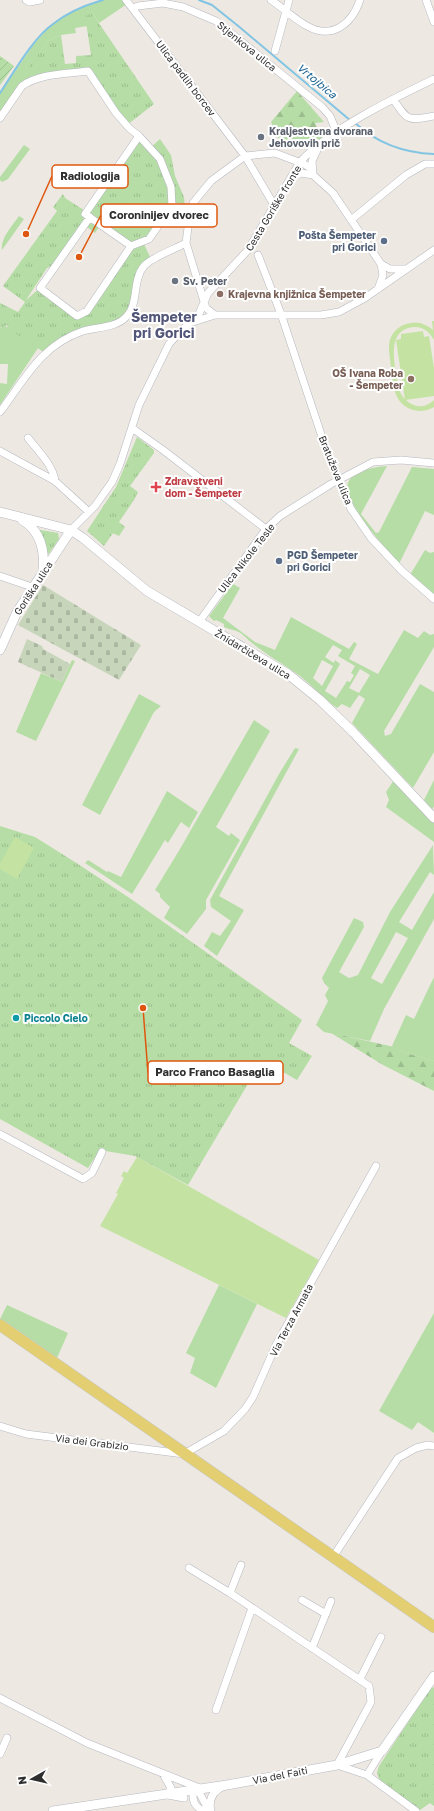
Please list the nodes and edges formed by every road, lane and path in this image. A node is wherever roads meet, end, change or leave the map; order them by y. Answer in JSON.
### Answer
{"nodes":[{"id":1,"x":26,"y":0,"type":"edge"},
{"id":2,"x":40,"y":0,"type":"edge"},
{"id":3,"x":271,"y":0,"type":"edge"},
{"id":4,"x":289,"y":0,"type":"edge"},
{"id":5,"x":360,"y":0,"type":"edge"},
{"id":6,"x":426,"y":0,"type":"edge"},
{"id":7,"x":129,"y":4,"type":"edge"},
{"id":8,"x":286,"y":10,"type":"junction"},
{"id":9,"x":434,"y":22,"type":"edge"},
{"id":10,"x":275,"y":51,"type":"dead end"},
{"id":11,"x":434,"y":79,"type":"edge"},
{"id":12,"x":393,"y":99,"type":"junction"},
{"id":13,"x":434,"y":116,"type":"edge"},
{"id":14,"x":0,"y":118,"type":"edge"},
{"id":15,"x":337,"y":133,"type":"junction"},
{"id":16,"x":140,"y":136,"type":"junction"},
{"id":17,"x":319,"y":146,"type":"junction"},
{"id":18,"x":245,"y":156,"type":"junction"},
{"id":19,"x":300,"y":162,"type":"junction"},
{"id":20,"x":434,"y":164,"type":"edge"},
{"id":21,"x":312,"y":172,"type":"junction"},
{"id":22,"x":291,"y":178,"type":"junction"},
{"id":23,"x":172,"y":206,"type":"junction"},
{"id":24,"x":274,"y":206,"type":"junction"},
{"id":25,"x":191,"y":211,"type":"junction"},
{"id":26,"x":90,"y":217,"type":"junction"},
{"id":27,"x":351,"y":220,"type":"junction"},
{"id":28,"x":186,"y":243,"type":"junction"},
{"id":29,"x":131,"y":246,"type":"junction"},
{"id":30,"x":434,"y":250,"type":"edge"},
{"id":31,"x":258,"y":255,"type":"dead end"},
{"id":32,"x":381,"y":264,"type":"junction"},
{"id":33,"x":406,"y":269,"type":"junction"},
{"id":34,"x":378,"y":290,"type":"junction"},
{"id":35,"x":205,"y":300,"type":"junction"},
{"id":36,"x":281,"y":314,"type":"junction"},
{"id":37,"x":215,"y":315,"type":"junction"},
{"id":38,"x":187,"y":325,"type":"junction"},
{"id":39,"x":0,"y":412,"type":"edge"},
{"id":40,"x":132,"y":428,"type":"junction"},
{"id":41,"x":28,"y":438,"type":"dead end"},
{"id":42,"x":0,"y":450,"type":"edge"},
{"id":43,"x":434,"y":463,"type":"edge"},
{"id":44,"x":339,"y":479,"type":"junction"},
{"id":45,"x":55,"y":481,"type":"junction"},
{"id":46,"x":0,"y":512,"type":"edge"},
{"id":47,"x":90,"y":512,"type":"junction"},
{"id":48,"x":18,"y":518,"type":"junction"},
{"id":49,"x":266,"y":529,"type":"junction"},
{"id":50,"x":71,"y":530,"type":"junction"},
{"id":51,"x":42,"y":572,"type":"junction"},
{"id":52,"x":0,"y":576,"type":"edge"},
{"id":53,"x":32,"y":587,"type":"junction"},
{"id":54,"x":434,"y":599,"type":"edge"},
{"id":55,"x":199,"y":622,"type":"junction"},
{"id":56,"x":0,"y":650,"type":"edge"},
{"id":57,"x":434,"y":818,"type":"edge"},
{"id":58,"x":0,"y":1134,"type":"edge"},
{"id":59,"x":102,"y":1152,"type":"dead end"},
{"id":60,"x":376,"y":1166,"type":"dead end"},
{"id":61,"x":0,"y":1325,"type":"edge"},
{"id":62,"x":0,"y":1426,"type":"edge"},
{"id":63,"x":434,"y":1446,"type":"edge"},
{"id":64,"x":184,"y":1454,"type":"junction"},
{"id":65,"x":333,"y":1557,"type":"junction"},
{"id":66,"x":241,"y":1565,"type":"dead end"},
{"id":67,"x":189,"y":1568,"type":"dead end"},
{"id":68,"x":230,"y":1593,"type":"junction"},
{"id":69,"x":302,"y":1600,"type":"dead end"},
{"id":70,"x":331,"y":1601,"type":"dead end"},
{"id":71,"x":252,"y":1608,"type":"junction"},
{"id":72,"x":326,"y":1614,"type":"junction"},
{"id":73,"x":434,"y":1627,"type":"edge"},
{"id":74,"x":381,"y":1637,"type":"dead end"},
{"id":75,"x":312,"y":1648,"type":"junction"},
{"id":76,"x":434,"y":1676,"type":"edge"},
{"id":77,"x":360,"y":1679,"type":"junction"},
{"id":78,"x":434,"y":1682,"type":"edge"},
{"id":79,"x":426,"y":1689,"type":"junction"},
{"id":80,"x":0,"y":1698,"type":"edge"},
{"id":81,"x":216,"y":1710,"type":"dead end"},
{"id":82,"x":7,"y":1738,"type":"dead end"},
{"id":83,"x":382,"y":1751,"type":"junction"},
{"id":84,"x":0,"y":1754,"type":"edge"},
{"id":85,"x":337,"y":1764,"type":"junction"},
{"id":86,"x":163,"y":1774,"type":"junction"},
{"id":87,"x":367,"y":1775,"type":"junction"},
{"id":88,"x":177,"y":1778,"type":"junction"},
{"id":89,"x":227,"y":1785,"type":"junction"},
{"id":90,"x":200,"y":1790,"type":"junction"},
{"id":91,"x":176,"y":1794,"type":"junction"},
{"id":92,"x":101,"y":1808,"type":"edge"},
{"id":93,"x":200,"y":1809,"type":"edge"},
{"id":94,"x":71,"y":1810,"type":"edge"},
{"id":95,"x":53,"y":1811,"type":"edge"},
{"id":96,"x":210,"y":1811,"type":"edge"},
{"id":97,"x":416,"y":1811,"type":"edge"}],
"edges":[{"from":1,"to":2,"type":"street"},
{"from":3,"to":8,"type":"street"},
{"from":4,"to":8,"type":"street","name":"Stjenkova ulica"},
{"from":5,"to":8,"type":"street"},
{"from":6,"to":9,"type":"street"},
{"from":7,"to":15,"type":"street","name":"Stjenkova ulica"},
{"from":7,"to":18,"type":"street","name":"Ulica padlih borcev"},
{"from":8,"to":10,"type":"street","name":"Stjenkova ulica"},
{"from":11,"to":12,"type":"street","name":"Cesta Goriške fronte"},
{"from":12,"to":13,"type":"street"},
{"from":12,"to":15,"type":"street","name":"Cesta Goriške fronte"},
{"from":14,"to":16,"type":"street"},
{"from":15,"to":17,"type":"street","name":"Cesta Goriške fronte"},
{"from":16,"to":23,"type":"street"},
{"from":16,"to":26,"type":"street"},
{"from":17,"to":19,"type":"street","name":"Cesta Goriške fronte"},
{"from":17,"to":21,"type":"street"},
{"from":18,"to":19,"type":"street"},
{"from":18,"to":24,"type":"street","name":"Ulica padlih borcev"},
{"from":18,"to":25,"type":"street"},
{"from":19,"to":21,"type":"street"},
{"from":19,"to":22,"type":"street","name":"Cesta Goriške fronte"},
{"from":20,"to":27,"type":"street"},
{"from":21,"to":22,"type":"street"},
{"from":21,"to":27,"type":"street"},
{"from":22,"to":24,"type":"street","name":"Cesta Goriške fronte"},
{"from":23,"to":25,"type":"street"},
{"from":23,"to":29,"type":"street"},
{"from":24,"to":35,"type":"street","name":"Cesta Goriške fronte"},
{"from":25,"to":28,"type":"street"},
{"from":26,"to":29,"type":"street"},
{"from":26,"to":29,"type":"street"},
{"from":27,"to":32,"type":"street"},
{"from":28,"to":35,"type":"street"},
{"from":28,"to":39,"type":"street"},
{"from":30,"to":33,"type":"street"},
{"from":31,"to":36,"type":"street","name":"Bratuževa ulica"},
{"from":32,"to":33,"type":"street"},
{"from":32,"to":34,"type":"street"},
{"from":33,"to":34,"type":"street"},
{"from":34,"to":36,"type":"street"},
{"from":35,"to":37,"type":"street"},
{"from":35,"to":38,"type":"street","name":"Cesta Goriške fronte"},
{"from":36,"to":37,"type":"street"},
{"from":36,"to":44,"type":"street","name":"Bratuževa ulica"},
{"from":37,"to":38,"type":"street"},
{"from":38,"to":40,"type":"street","name":"Cesta Goriške fronte"},
{"from":40,"to":47,"type":"street","name":"Cesta Goriške fronte"},
{"from":40,"to":49,"type":"street"},
{"from":41,"to":45,"type":"street"},
{"from":42,"to":45,"type":"street"},
{"from":43,"to":44,"type":"street","name":"Ulica Nikole Tesle"},
{"from":44,"to":49,"type":"street","name":"Ulica Nikole Tesle"},
{"from":44,"to":54,"type":"street","name":"Bratuževa ulica"},
{"from":45,"to":47,"type":"street"},
{"from":46,"to":48,"type":"street"},
{"from":47,"to":50,"type":"street","name":"Cesta Goriške fronte"},
{"from":48,"to":50,"type":"street","name":"Žnidarčičeva ulica"},
{"from":48,"to":51,"type":"street"},
{"from":49,"to":55,"type":"street","name":"Ulica Nikole Tesle"},
{"from":50,"to":51,"type":"street","name":"Goriška ulica"},
{"from":50,"to":55,"type":"street","name":"Žnidarčičeva ulica"},
{"from":51,"to":53,"type":"street","name":"Goriška ulica"},
{"from":52,"to":53,"type":"street"},
{"from":53,"to":56,"type":"street","name":"Goriška ulica"},
{"from":55,"to":57,"type":"street","name":"Žnidarčičeva ulica"},
{"from":58,"to":59,"type":"street"},
{"from":60,"to":64,"type":"street","name":"Via Terza Armata"},
{"from":61,"to":64,"type":"main road"},
{"from":62,"to":64,"type":"street","name":"Via dei Grabizio"},
{"from":63,"to":65,"type":"street"},
{"from":64,"to":65,"type":"main road"},
{"from":65,"to":73,"type":"main road"},
{"from":66,"to":68,"type":"street"},
{"from":67,"to":68,"type":"street"},
{"from":68,"to":71,"type":"street"},
{"from":69,"to":72,"type":"street"},
{"from":70,"to":72,"type":"street"},
{"from":71,"to":75,"type":"street"},
{"from":71,"to":81,"type":"street"},
{"from":72,"to":75,"type":"street"},
{"from":74,"to":77,"type":"street"},
{"from":75,"to":77,"type":"street"},
{"from":76,"to":79,"type":"street"},
{"from":77,"to":85,"type":"street"},
{"from":78,"to":79,"type":"street"},
{"from":79,"to":83,"type":"street"},
{"from":80,"to":86,"type":"street"},
{"from":82,"to":84,"type":"street"},
{"from":83,"to":85,"type":"street","name":"Via del Faiti"},
{"from":83,"to":87,"type":"street"},
{"from":85,"to":87,"type":"street"},
{"from":85,"to":89,"type":"street","name":"Via del Faiti"},
{"from":86,"to":88,"type":"street"},
{"from":86,"to":91,"type":"street"},
{"from":87,"to":97,"type":"street"},
{"from":88,"to":90,"type":"street"},
{"from":88,"to":91,"type":"street"},
{"from":89,"to":90,"type":"street","name":"Via del Faiti"},
{"from":89,"to":96,"type":"street"},
{"from":90,"to":91,"type":"street","name":"Via del Faiti"},
{"from":90,"to":93,"type":"street"},
{"from":90,"to":96,"type":"street"},
{"from":91,"to":92,"type":"street","name":"Via del Faiti"},
{"from":91,"to":93,"type":"street"},
{"from":92,"to":94,"type":"street","name":"Via del Faiti"},
{"from":94,"to":95,"type":"street","name":"Via del Faiti"}]}
